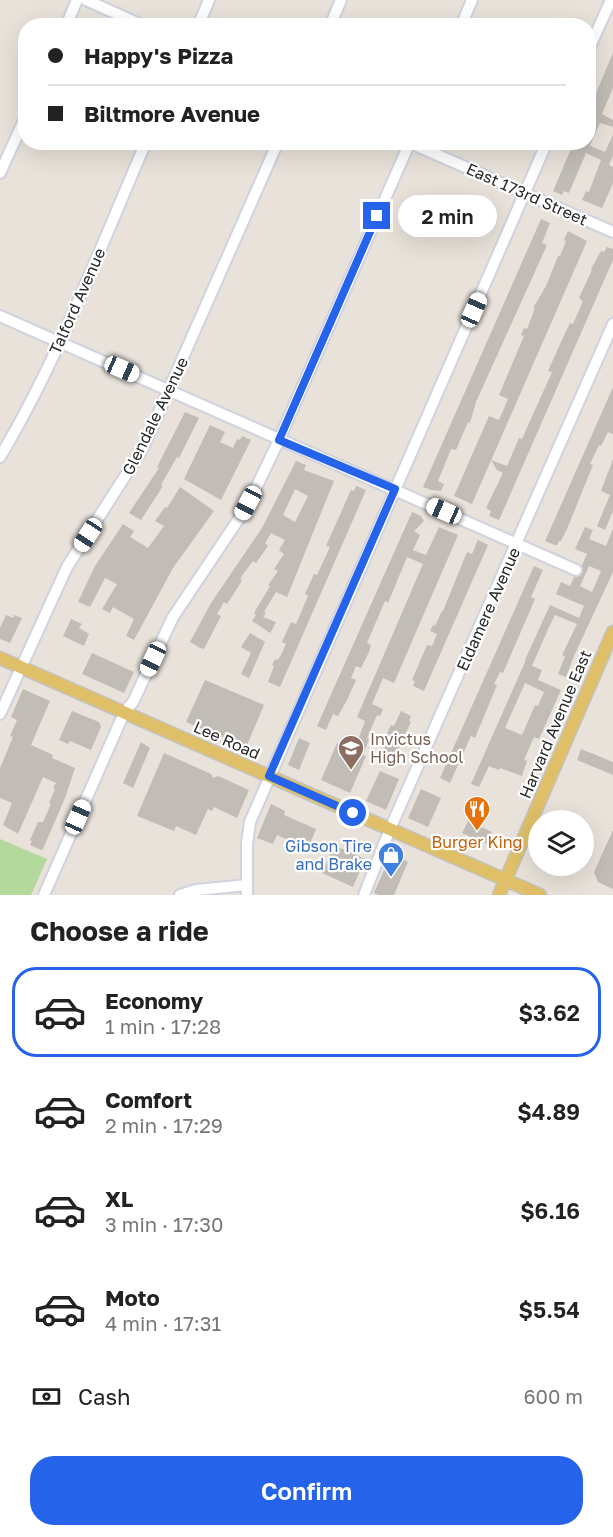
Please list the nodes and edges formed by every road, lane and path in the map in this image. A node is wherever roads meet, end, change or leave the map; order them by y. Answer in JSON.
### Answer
{"nodes":[{"id":1,"x":77,"y":0,"type":"edge"},
{"id":2,"x":86,"y":0,"type":"edge"},
{"id":3,"x":209,"y":0,"type":"edge"},
{"id":4,"x":341,"y":0,"type":"edge"},
{"id":5,"x":472,"y":0,"type":"edge"},
{"id":6,"x":611,"y":0,"type":"edge"},
{"id":7,"x":69,"y":18,"type":"edge"},
{"id":8,"x":126,"y":18,"type":"edge"},
{"id":9,"x":201,"y":18,"type":"edge"},
{"id":10,"x":333,"y":18,"type":"edge"},
{"id":11,"x":464,"y":18,"type":"edge"},
{"id":12,"x":596,"y":33,"type":"edge"},
{"id":13,"x":18,"y":134,"type":"edge"},
{"id":14,"x":143,"y":150,"type":"edge"},
{"id":15,"x":274,"y":150,"type":"edge"},
{"id":16,"x":406,"y":150,"type":"edge"},
{"id":17,"x":425,"y":150,"type":"edge"},
{"id":18,"x":544,"y":150,"type":"edge"},
{"id":19,"x":0,"y":173,"type":"edge"},
{"id":20,"x":525,"y":193,"type":"junction"},
{"id":21,"x":613,"y":232,"type":"edge"},
{"id":22,"x":0,"y":316,"type":"edge"},
{"id":23,"x":613,"y":324,"type":"edge"},
{"id":24,"x":60,"y":342,"type":"junction"},
{"id":25,"x":169,"y":391,"type":"junction"},
{"id":26,"x":279,"y":440,"type":"junction"},
{"id":27,"x":0,"y":457,"type":"edge"},
{"id":28,"x":395,"y":489,"type":"junction"},
{"id":29,"x":517,"y":543,"type":"junction"},
{"id":30,"x":576,"y":570,"type":"dead end"},
{"id":31,"x":613,"y":632,"type":"edge"},
{"id":32,"x":0,"y":658,"type":"edge"},
{"id":33,"x":20,"y":667,"type":"junction"},
{"id":34,"x":124,"y":713,"type":"junction"},
{"id":35,"x":0,"y":714,"type":"edge"},
{"id":36,"x":269,"y":776,"type":"junction"},
{"id":37,"x":390,"y":829,"type":"junction"},
{"id":38,"x":506,"y":880,"type":"junction"},
{"id":39,"x":247,"y":890,"type":"edge"},
{"id":40,"x":44,"y":895,"type":"edge"},
{"id":41,"x":180,"y":895,"type":"edge"},
{"id":42,"x":364,"y":895,"type":"edge"},
{"id":43,"x":500,"y":895,"type":"edge"},
{"id":44,"x":540,"y":895,"type":"edge"}],
"edges":[{"from":1,"to":7,"type":"street"},
{"from":2,"to":8,"type":"street"},
{"from":3,"to":9,"type":"street"},
{"from":4,"to":10,"type":"street"},
{"from":5,"to":11,"type":"street"},
{"from":6,"to":12,"type":"street"},
{"from":13,"to":19,"type":"street"},
{"from":14,"to":24,"type":"street","name":"Talford Avenue"},
{"from":15,"to":25,"type":"street","name":"Glendale Avenue"},
{"from":16,"to":26,"type":"street"},
{"from":17,"to":20,"type":"street","name":"East 173rd Street"},
{"from":18,"to":20,"type":"street"},
{"from":20,"to":21,"type":"street","name":"East 173rd Street"},
{"from":20,"to":28,"type":"street"},
{"from":22,"to":24,"type":"street"},
{"from":23,"to":29,"type":"street","name":"Eldamere Avenue"},
{"from":24,"to":25,"type":"street"},
{"from":24,"to":27,"type":"street","name":"Talford Avenue"},
{"from":25,"to":26,"type":"street"},
{"from":25,"to":33,"type":"street","name":"Glendale Avenue"},
{"from":26,"to":28,"type":"street"},
{"from":26,"to":34,"type":"street"},
{"from":28,"to":29,"type":"street"},
{"from":28,"to":36,"type":"street"},
{"from":29,"to":30,"type":"street"},
{"from":29,"to":37,"type":"street","name":"Eldamere Avenue"},
{"from":31,"to":38,"type":"main road","name":"Harvard Avenue East"},
{"from":32,"to":33,"type":"main road","name":"Lee Road"},
{"from":33,"to":34,"type":"main road","name":"Lee Road"},
{"from":33,"to":35,"type":"street","name":"Glendale Avenue"},
{"from":34,"to":36,"type":"main road","name":"Lee Road"},
{"from":34,"to":40,"type":"street"},
{"from":36,"to":37,"type":"main road","name":"Lee Road"},
{"from":36,"to":39,"type":"street"},
{"from":37,"to":38,"type":"main road","name":"Lee Road"},
{"from":37,"to":42,"type":"street","name":"Eldamere Avenue"},
{"from":38,"to":43,"type":"main road","name":"Harvard Avenue East"},
{"from":38,"to":44,"type":"main road","name":"Lee Road"},
{"from":39,"to":41,"type":"street"}]}
